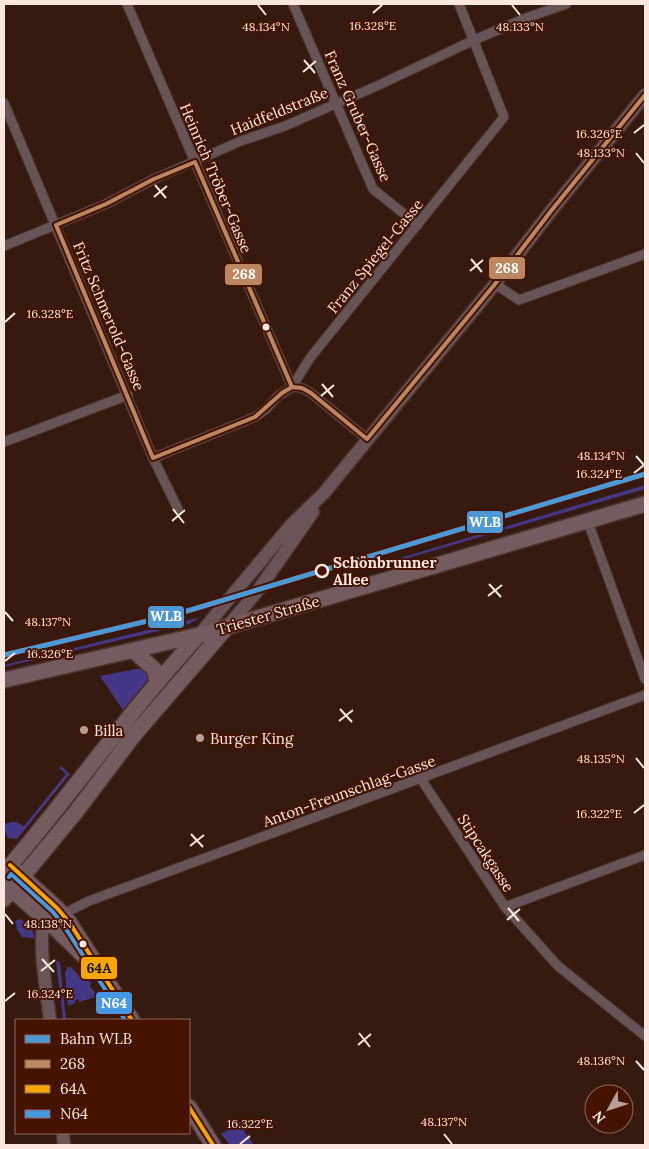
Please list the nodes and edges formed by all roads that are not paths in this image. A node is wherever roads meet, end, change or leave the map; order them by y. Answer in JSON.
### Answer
{"nodes":[{"id":1,"x":126,"y":4,"type":"edge"},
{"id":2,"x":293,"y":4,"type":"edge"},
{"id":3,"x":459,"y":4,"type":"edge"},
{"id":4,"x":566,"y":4,"type":"edge"},
{"id":5,"x":474,"y":40,"type":"junction"},
{"id":6,"x":645,"y":95,"type":"edge"},
{"id":7,"x":4,"y":103,"type":"edge"},
{"id":8,"x":335,"y":104,"type":"junction"},
{"id":9,"x":195,"y":162,"type":"junction"},
{"id":10,"x":56,"y":224,"type":"junction"},
{"id":11,"x":418,"y":225,"type":"junction"},
{"id":12,"x":4,"y":246,"type":"edge"},
{"id":13,"x":645,"y":254,"type":"edge"},
{"id":14,"x":494,"y":284,"type":"junction"},
{"id":15,"x":292,"y":387,"type":"junction"},
{"id":16,"x":128,"y":394,"type":"junction"},
{"id":17,"x":367,"y":439,"type":"junction"},
{"id":18,"x":4,"y":442,"type":"edge"},
{"id":19,"x":153,"y":458,"type":"junction"},
{"id":20,"x":324,"y":493,"type":"junction"},
{"id":21,"x":645,"y":504,"type":"edge"},
{"id":22,"x":178,"y":509,"type":"dead end"},
{"id":23,"x":588,"y":522,"type":"junction"},
{"id":24,"x":227,"y":627,"type":"junction"},
{"id":25,"x":200,"y":635,"type":"junction"},
{"id":26,"x":134,"y":651,"type":"junction"},
{"id":27,"x":645,"y":679,"type":"edge"},
{"id":28,"x":4,"y":680,"type":"edge"},
{"id":29,"x":157,"y":684,"type":"junction"},
{"id":30,"x":645,"y":695,"type":"edge"},
{"id":31,"x":421,"y":779,"type":"junction"},
{"id":32,"x":645,"y":855,"type":"edge"},
{"id":33,"x":8,"y":878,"type":"edge"},
{"id":34,"x":505,"y":907,"type":"junction"},
{"id":35,"x":62,"y":914,"type":"junction"},
{"id":36,"x":45,"y":918,"type":"junction"},
{"id":37,"x":106,"y":980,"type":"junction"},
{"id":38,"x":50,"y":1019,"type":"edge"},
{"id":39,"x":131,"y":1019,"type":"edge"},
{"id":40,"x":645,"y":1036,"type":"edge"},
{"id":41,"x":190,"y":1109,"type":"edge"},
{"id":42,"x":213,"y":1145,"type":"edge"}],
"edges":[{"from":1,"to":9,"type":"street","name":"Heinrich Tröber-Gasse"},
{"from":2,"to":8,"type":"street","name":"Franz Gruber-Gasse"},
{"from":3,"to":5,"type":"street","name":"Franz Spiegel-Gasse"},
{"from":4,"to":5,"type":"street","name":"Haidfeldstraße"},
{"from":5,"to":8,"type":"street","name":"Haidfeldstraße"},
{"from":5,"to":11,"type":"street","name":"Franz Spiegel-Gasse"},
{"from":6,"to":14,"type":"main road"},
{"from":7,"to":10,"type":"street","name":"Fritz Schmerold-Gasse"},
{"from":8,"to":9,"type":"street","name":"Haidfeldstraße"},
{"from":8,"to":11,"type":"street","name":"Franz Gruber-Gasse"},
{"from":9,"to":10,"type":"street","name":"Haidfeldstraße"},
{"from":9,"to":15,"type":"street","name":"Heinrich Tröber-Gasse"},
{"from":10,"to":12,"type":"street","name":"Haidfeldstraße"},
{"from":10,"to":16,"type":"street","name":"Fritz Schmerold-Gasse"},
{"from":11,"to":15,"type":"street","name":"Franz Spiegel-Gasse"},
{"from":13,"to":14,"type":"street"},
{"from":14,"to":17,"type":"main road"},
{"from":15,"to":17,"type":"street"},
{"from":15,"to":19,"type":"street","name":"Franz Spiegel-Gasse"},
{"from":16,"to":18,"type":"street"},
{"from":16,"to":19,"type":"street","name":"Fritz Schmerold-Gasse"},
{"from":17,"to":20,"type":"main road"},
{"from":19,"to":22,"type":"street","name":"Fritz Schmerold-Gasse"},
{"from":20,"to":24,"type":"main road"},
{"from":20,"to":25,"type":"main road"},
{"from":21,"to":23,"type":"main road","name":"Triester Straße"},
{"from":23,"to":24,"type":"main road","name":"Triester Straße"},
{"from":23,"to":27,"type":"street"},
{"from":24,"to":25,"type":"main road","name":"Triester Straße"},
{"from":24,"to":33,"type":"main road"},
{"from":25,"to":26,"type":"main road","name":"Triester Straße"},
{"from":25,"to":29,"type":"main road"},
{"from":26,"to":28,"type":"main road","name":"Triester Straße"},
{"from":26,"to":29,"type":"main road"},
{"from":29,"to":33,"type":"main road"},
{"from":30,"to":31,"type":"street","name":"Anton-Freunschlag-Gasse"},
{"from":31,"to":34,"type":"street","name":"Stipcakgasse"},
{"from":31,"to":35,"type":"street","name":"Anton-Freunschlag-Gasse"},
{"from":32,"to":34,"type":"street"},
{"from":33,"to":35,"type":"main road"},
{"from":33,"to":36,"type":"main road"},
{"from":34,"to":40,"type":"street","name":"Stipcakgasse"},
{"from":35,"to":37,"type":"main road"},
{"from":36,"to":37,"type":"main road"},
{"from":36,"to":38,"type":"main road"},
{"from":37,"to":39,"type":"main road"},
{"from":41,"to":42,"type":"main road"}]}
